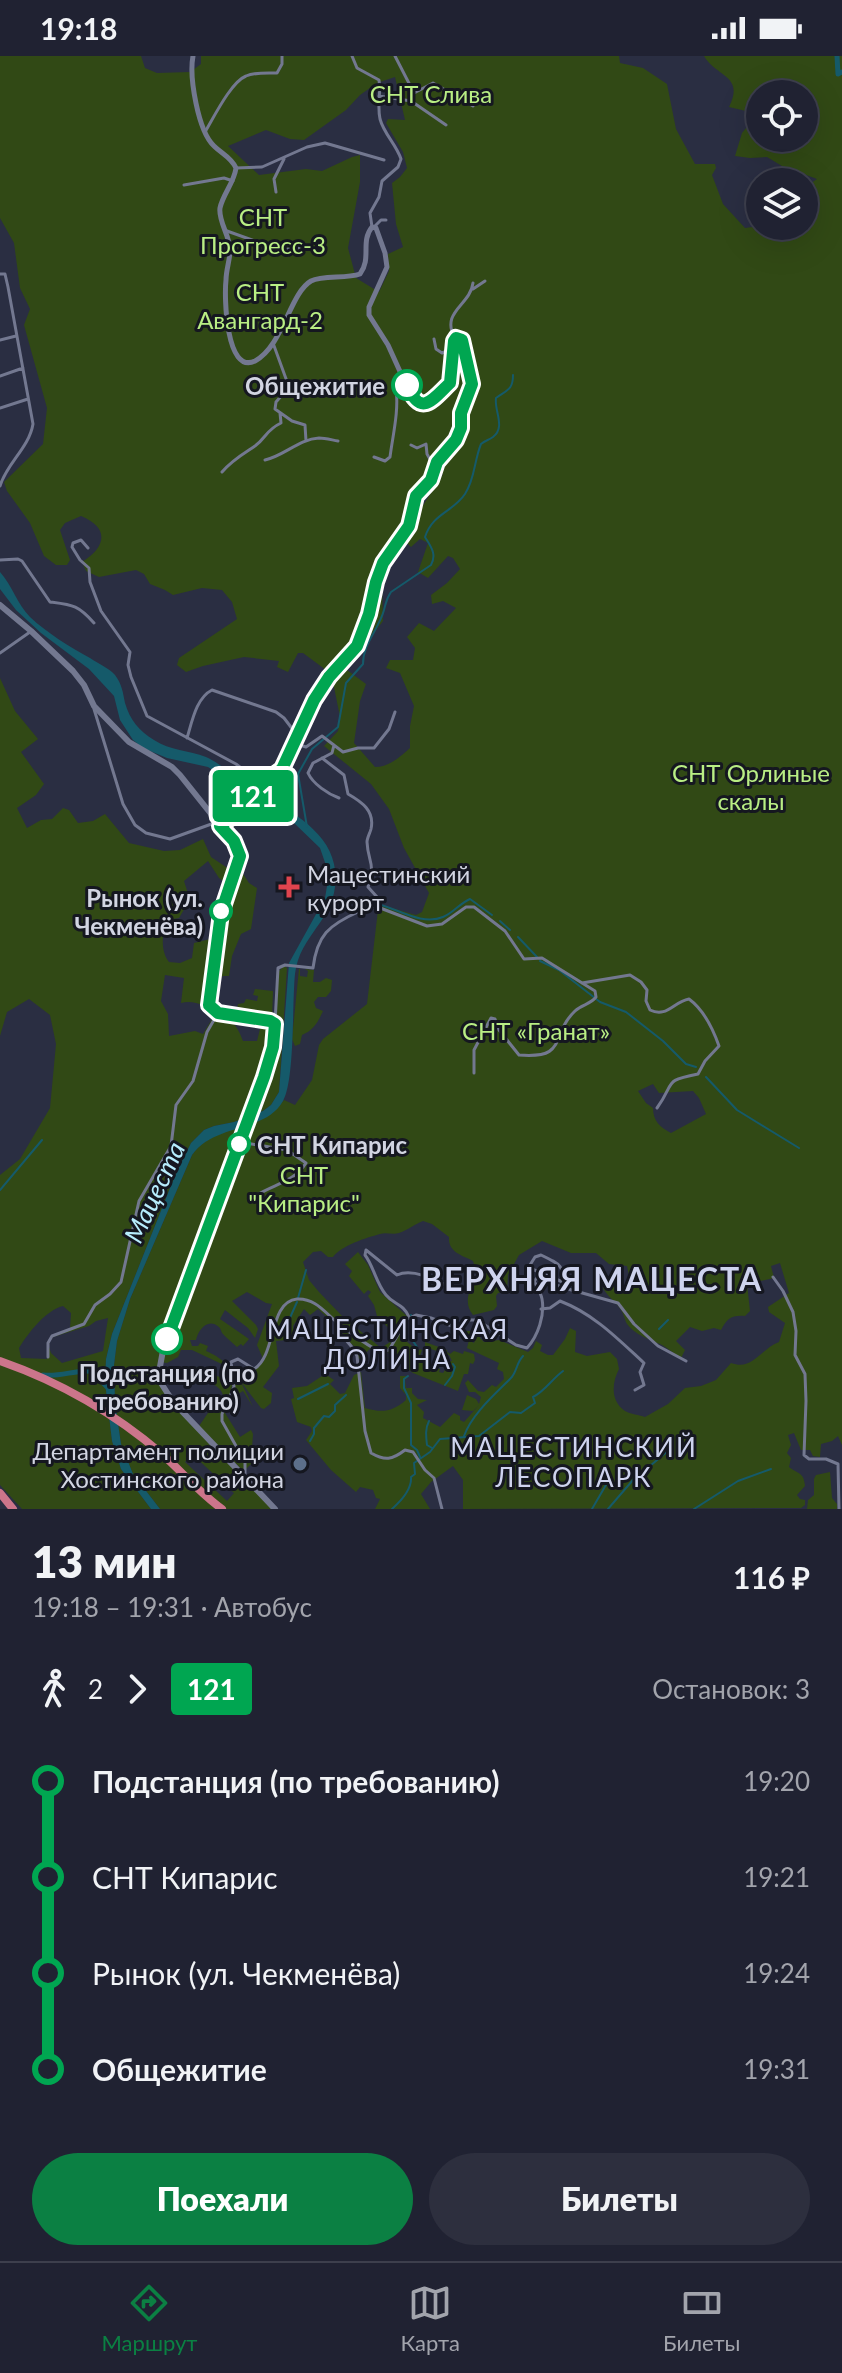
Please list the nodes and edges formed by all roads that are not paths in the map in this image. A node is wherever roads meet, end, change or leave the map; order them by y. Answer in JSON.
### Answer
{"nodes":[{"id":1,"x":193,"y":56,"type":"edge"},
{"id":2,"x":282,"y":56,"type":"edge"},
{"id":3,"x":352,"y":56,"type":"edge"},
{"id":4,"x":395,"y":56,"type":"edge"},
{"id":5,"x":414,"y":93,"type":"junction"},
{"id":6,"x":379,"y":96,"type":"junction"},
{"id":7,"x":411,"y":101,"type":"junction"},
{"id":8,"x":473,"y":106,"type":"dead end"},
{"id":9,"x":446,"y":125,"type":"dead end"},
{"id":10,"x":205,"y":132,"type":"junction"},
{"id":11,"x":284,"y":159,"type":"junction"},
{"id":12,"x":384,"y":160,"type":"dead end"},
{"id":13,"x":236,"y":168,"type":"junction"},
{"id":14,"x":233,"y":181,"type":"junction"},
{"id":15,"x":184,"y":185,"type":"dead end"},
{"id":16,"x":276,"y":192,"type":"dead end"},
{"id":17,"x":386,"y":220,"type":"dead end"},
{"id":18,"x":373,"y":227,"type":"junction"},
{"id":19,"x":227,"y":231,"type":"junction"},
{"id":20,"x":299,"y":248,"type":"dead end"},
{"id":21,"x":0,"y":274,"type":"edge"},
{"id":22,"x":485,"y":281,"type":"dead end"},
{"id":23,"x":473,"y":283,"type":"dead end"},
{"id":24,"x":473,"y":289,"type":"junction"},
{"id":25,"x":17,"y":335,"type":"junction"},
{"id":26,"x":434,"y":339,"type":"dead end"},
{"id":27,"x":455,"y":339,"type":"junction"},
{"id":28,"x":0,"y":340,"type":"edge"},
{"id":29,"x":273,"y":343,"type":"junction"},
{"id":30,"x":454,"y":348,"type":"junction"},
{"id":31,"x":23,"y":367,"type":"junction"},
{"id":32,"x":0,"y":376,"type":"edge"},
{"id":33,"x":406,"y":383,"type":"junction"},
{"id":34,"x":28,"y":399,"type":"junction"},
{"id":35,"x":0,"y":408,"type":"edge"},
{"id":36,"x":280,"y":413,"type":"junction"},
{"id":37,"x":306,"y":441,"type":"junction"},
{"id":38,"x":338,"y":441,"type":"dead end"},
{"id":39,"x":411,"y":445,"type":"dead end"},
{"id":40,"x":374,"y":457,"type":"dead end"},
{"id":41,"x":265,"y":460,"type":"dead end"},
{"id":42,"x":435,"y":468,"type":"junction"},
{"id":43,"x":222,"y":472,"type":"dead end"},
{"id":44,"x":0,"y":486,"type":"edge"},
{"id":45,"x":88,"y":548,"type":"dead end"},
{"id":46,"x":0,"y":560,"type":"edge"},
{"id":47,"x":0,"y":605,"type":"edge"},
{"id":48,"x":94,"y":623,"type":"dead end"},
{"id":49,"x":31,"y":631,"type":"junction"},
{"id":50,"x":0,"y":653,"type":"edge"},
{"id":51,"x":94,"y":706,"type":"junction"},
{"id":52,"x":395,"y":712,"type":"dead end"},
{"id":53,"x":297,"y":735,"type":"junction"},
{"id":54,"x":187,"y":738,"type":"junction"},
{"id":55,"x":293,"y":743,"type":"junction"},
{"id":56,"x":334,"y":745,"type":"junction"},
{"id":57,"x":322,"y":758,"type":"junction"},
{"id":58,"x":260,"y":787,"type":"junction"},
{"id":59,"x":339,"y":798,"type":"dead end"},
{"id":60,"x":219,"y":824,"type":"junction"},
{"id":61,"x":375,"y":906,"type":"junction"},
{"id":62,"x":582,"y":983,"type":"junction"},
{"id":63,"x":218,"y":1013,"type":"junction"},
{"id":64,"x":275,"y":1024,"type":"junction"},
{"id":65,"x":474,"y":1073,"type":"dead end"},
{"id":66,"x":657,"y":1108,"type":"dead end"},
{"id":67,"x":240,"y":1142,"type":"junction"},
{"id":68,"x":257,"y":1195,"type":"dead end"},
{"id":69,"x":773,"y":1277,"type":"dead end"},
{"id":70,"x":565,"y":1285,"type":"junction"},
{"id":71,"x":458,"y":1291,"type":"dead end"},
{"id":72,"x":541,"y":1309,"type":"junction"},
{"id":73,"x":409,"y":1317,"type":"junction"},
{"id":74,"x":336,"y":1322,"type":"junction"},
{"id":75,"x":48,"y":1357,"type":"dead end"},
{"id":76,"x":0,"y":1361,"type":"edge"},
{"id":77,"x":686,"y":1361,"type":"dead end"},
{"id":78,"x":635,"y":1390,"type":"dead end"},
{"id":79,"x":245,"y":1478,"type":"junction"},
{"id":80,"x":0,"y":1493,"type":"edge"},
{"id":81,"x":13,"y":1509,"type":"edge"},
{"id":82,"x":222,"y":1509,"type":"edge"},
{"id":83,"x":275,"y":1509,"type":"edge"},
{"id":84,"x":442,"y":1509,"type":"edge"},
{"id":85,"x":839,"y":1509,"type":"edge"}],
"edges":[{"from":1,"to":10,"type":"street"},
{"from":2,"to":10,"type":"street"},
{"from":3,"to":6,"type":"street"},
{"from":4,"to":5,"type":"street"},
{"from":5,"to":7,"type":"street"},
{"from":5,"to":8,"type":"street"},
{"from":6,"to":7,"type":"street"},
{"from":6,"to":18,"type":"street"},
{"from":7,"to":9,"type":"street"},
{"from":10,"to":13,"type":"street"},
{"from":11,"to":12,"type":"street"},
{"from":11,"to":13,"type":"street"},
{"from":11,"to":16,"type":"street"},
{"from":13,"to":14,"type":"street"},
{"from":14,"to":15,"type":"street"},
{"from":14,"to":19,"type":"street"},
{"from":17,"to":18,"type":"street"},
{"from":18,"to":29,"type":"street"},
{"from":18,"to":33,"type":"street"},
{"from":19,"to":20,"type":"street"},
{"from":19,"to":29,"type":"street"},
{"from":21,"to":25,"type":"street"},
{"from":22,"to":24,"type":"street"},
{"from":23,"to":24,"type":"street"},
{"from":24,"to":27,"type":"street"},
{"from":25,"to":28,"type":"street"},
{"from":25,"to":31,"type":"street"},
{"from":26,"to":30,"type":"street"},
{"from":27,"to":30,"type":"street"},
{"from":27,"to":42,"type":"street"},
{"from":29,"to":36,"type":"street"},
{"from":30,"to":33,"type":"street"},
{"from":31,"to":32,"type":"street"},
{"from":31,"to":34,"type":"street"},
{"from":33,"to":40,"type":"street"},
{"from":34,"to":35,"type":"street"},
{"from":34,"to":44,"type":"street"},
{"from":36,"to":37,"type":"street"},
{"from":36,"to":43,"type":"street"},
{"from":37,"to":38,"type":"street"},
{"from":37,"to":41,"type":"street"},
{"from":39,"to":42,"type":"street"},
{"from":42,"to":53,"type":"street"},
{"from":45,"to":54,"type":"street"},
{"from":46,"to":48,"type":"street"},
{"from":47,"to":49,"type":"main road"},
{"from":49,"to":50,"type":"street"},
{"from":49,"to":51,"type":"main road"},
{"from":51,"to":60,"type":"main road"},
{"from":51,"to":60,"type":"street"},
{"from":52,"to":56,"type":"street"},
{"from":53,"to":54,"type":"street"},
{"from":53,"to":55,"type":"street"},
{"from":54,"to":58,"type":"street"},
{"from":55,"to":56,"type":"street"},
{"from":55,"to":58,"type":"street"},
{"from":56,"to":57,"type":"street"},
{"from":57,"to":59,"type":"street"},
{"from":57,"to":61,"type":"street"},
{"from":58,"to":60,"type":"street"},
{"from":60,"to":63,"type":"main road"},
{"from":61,"to":62,"type":"street"},
{"from":61,"to":64,"type":"street"},
{"from":62,"to":65,"type":"street"},
{"from":62,"to":66,"type":"street"},
{"from":63,"to":64,"type":"main road"},
{"from":63,"to":75,"type":"street"},
{"from":64,"to":67,"type":"main road"},
{"from":67,"to":68,"type":"street"},
{"from":67,"to":79,"type":"main road"},
{"from":69,"to":85,"type":"street"},
{"from":70,"to":70,"type":"street"},
{"from":70,"to":72,"type":"street"},
{"from":70,"to":77,"type":"street"},
{"from":71,"to":73,"type":"street"},
{"from":72,"to":73,"type":"street"},
{"from":72,"to":78,"type":"street"},
{"from":73,"to":74,"type":"street"},
{"from":74,"to":79,"type":"street"},
{"from":74,"to":84,"type":"street"},
{"from":76,"to":82,"type":"highway"},
{"from":79,"to":83,"type":"main road"},
{"from":80,"to":81,"type":"highway"}]}
